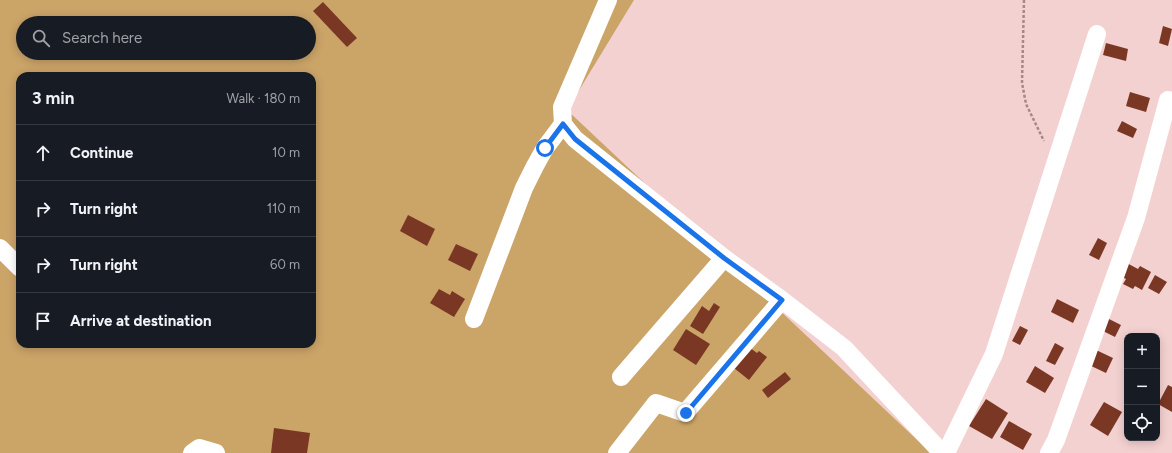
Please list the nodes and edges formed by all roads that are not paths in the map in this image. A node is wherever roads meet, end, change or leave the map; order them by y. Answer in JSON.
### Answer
{"nodes":[{"id":1,"x":608,"y":0,"type":"edge"},
{"id":2,"x":1097,"y":34,"type":"dead end"},
{"id":3,"x":1168,"y":100,"type":"dead end"},
{"id":4,"x":563,"y":124,"type":"junction"},
{"id":5,"x":0,"y":248,"type":"edge"},
{"id":6,"x":724,"y":258,"type":"junction"},
{"id":7,"x":16,"y":264,"type":"edge"},
{"id":8,"x":782,"y":300,"type":"junction"},
{"id":9,"x":474,"y":319,"type":"dead end"},
{"id":10,"x":621,"y":378,"type":"dead end"},
{"id":11,"x":192,"y":453,"type":"edge"},
{"id":12,"x":216,"y":453,"type":"edge"},
{"id":13,"x":617,"y":453,"type":"edge"},
{"id":14,"x":942,"y":453,"type":"edge"},
{"id":15,"x":946,"y":453,"type":"edge"},
{"id":16,"x":1049,"y":453,"type":"edge"}],
"edges":[{"from":1,"to":4,"type":"street"},
{"from":2,"to":15,"type":"street"},
{"from":3,"to":16,"type":"street"},
{"from":4,"to":6,"type":"street"},
{"from":4,"to":9,"type":"street"},
{"from":5,"to":7,"type":"street"},
{"from":6,"to":8,"type":"street"},
{"from":6,"to":10,"type":"street"},
{"from":8,"to":13,"type":"street"},
{"from":8,"to":14,"type":"street"},
{"from":11,"to":12,"type":"street"}]}
